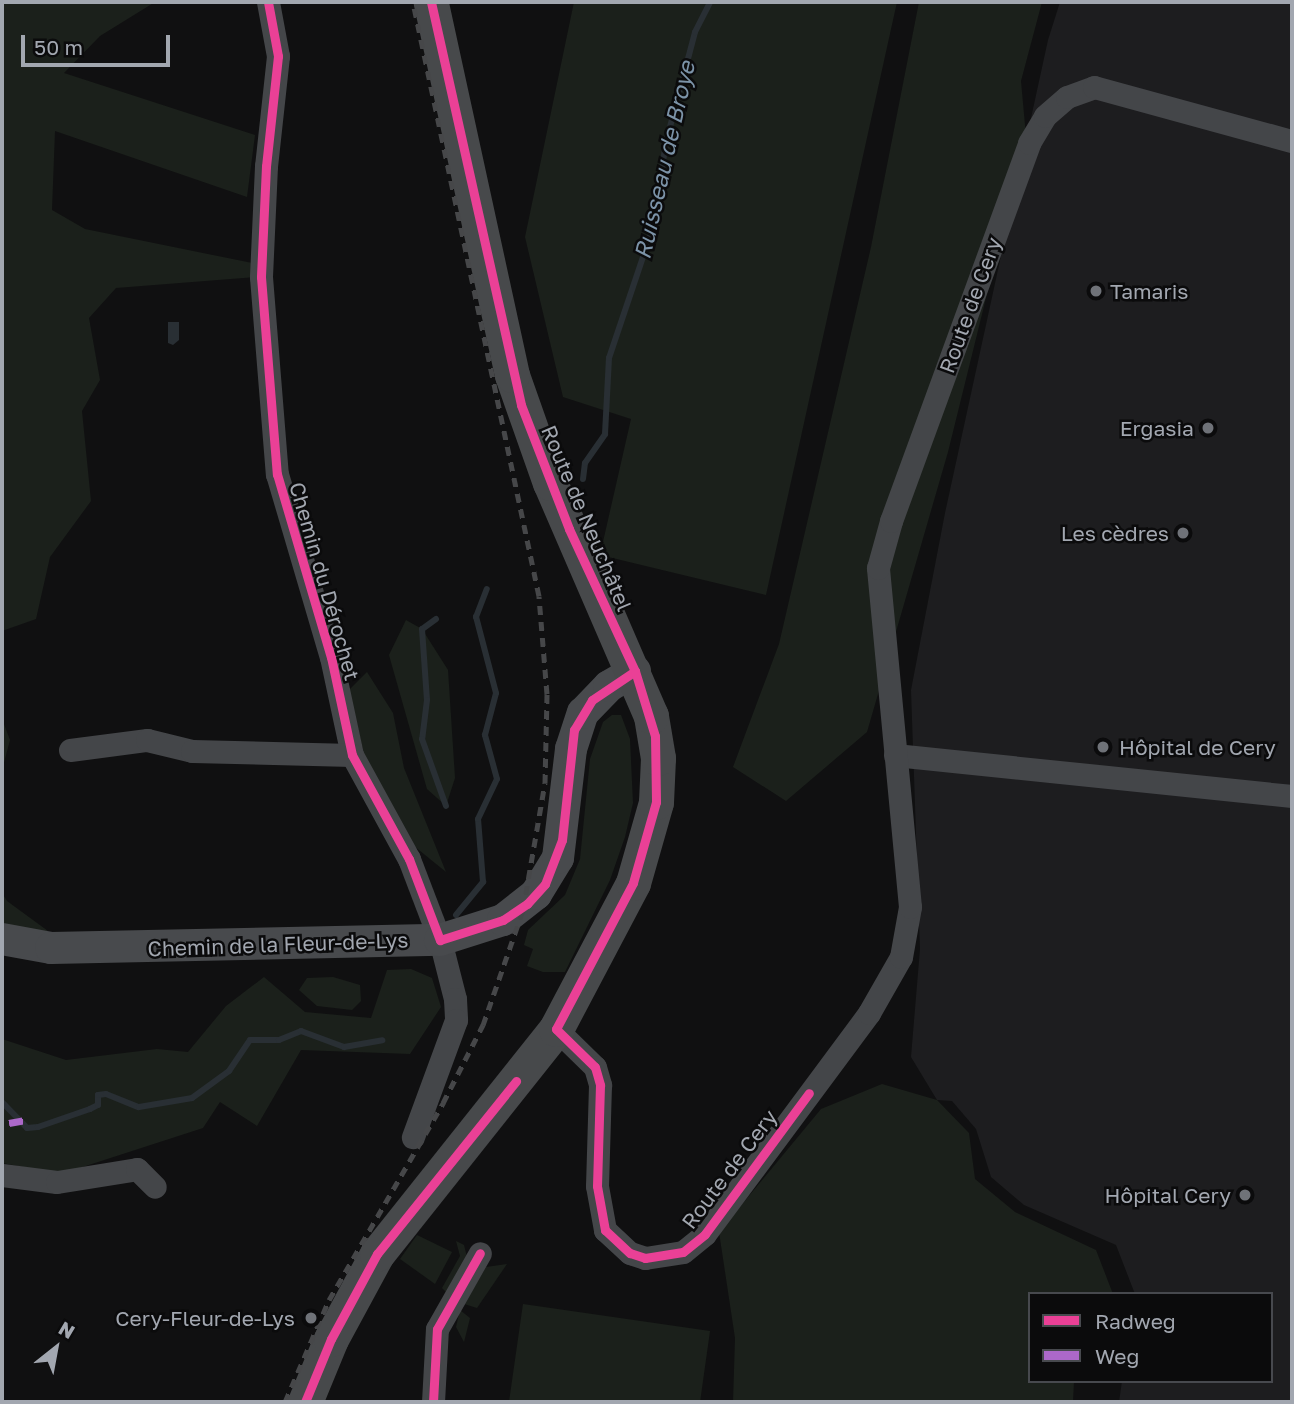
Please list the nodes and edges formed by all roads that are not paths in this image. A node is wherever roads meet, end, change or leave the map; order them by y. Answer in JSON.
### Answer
{"nodes":[{"id":1,"x":268,"y":2,"type":"edge"},
{"id":2,"x":431,"y":2,"type":"edge"},
{"id":3,"x":1292,"y":141,"type":"edge"},
{"id":4,"x":635,"y":671,"type":"junction"},
{"id":5,"x":70,"y":750,"type":"dead end"},
{"id":6,"x":352,"y":754,"type":"junction"},
{"id":7,"x":895,"y":755,"type":"junction"},
{"id":8,"x":1292,"y":796,"type":"edge"},
{"id":9,"x":2,"y":939,"type":"edge"},
{"id":10,"x":440,"y":940,"type":"junction"},
{"id":11,"x":555,"y":1029,"type":"junction"},
{"id":12,"x":413,"y":1138,"type":"dead end"},
{"id":13,"x":2,"y":1175,"type":"edge"},
{"id":14,"x":155,"y":1187,"type":"dead end"},
{"id":15,"x":480,"y":1253,"type":"dead end"},
{"id":16,"x":305,"y":1402,"type":"edge"},
{"id":17,"x":433,"y":1402,"type":"edge"}],
"edges":[{"from":1,"to":6,"type":"street","name":"Chemin du Dérochet"},
{"from":2,"to":4,"type":"main road","name":"Route de Neuchâtel"},
{"from":3,"to":7,"type":"street","name":"Route de Cery"},
{"from":4,"to":10,"type":"street","name":"Chemin de la Fleur-de-Lys"},
{"from":4,"to":11,"type":"main road","name":"Route de Neuchâtel"},
{"from":5,"to":6,"type":"street"},
{"from":6,"to":10,"type":"street","name":"Chemin du Dérochet"},
{"from":7,"to":8,"type":"street"},
{"from":7,"to":11,"type":"street","name":"Route de Cery"},
{"from":9,"to":10,"type":"street","name":"Chemin de la Fleur-de-Lys"},
{"from":10,"to":12,"type":"street","name":"Chemin du Dérochet"},
{"from":11,"to":16,"type":"main road","name":"Route de Neuchâtel"},
{"from":13,"to":14,"type":"street"},
{"from":15,"to":17,"type":"street"}]}
